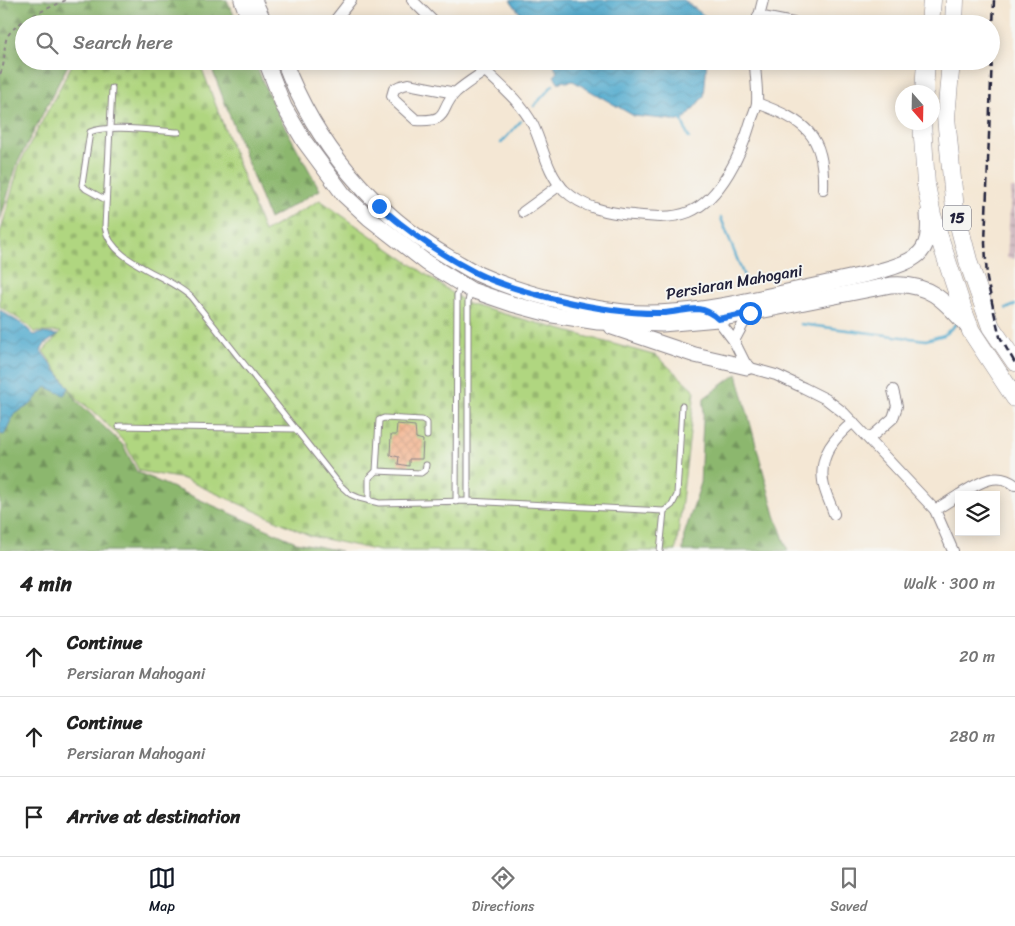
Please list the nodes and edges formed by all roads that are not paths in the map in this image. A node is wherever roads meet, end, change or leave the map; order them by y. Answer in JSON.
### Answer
{"nodes":[{"id":1,"x":262,"y":0,"type":"edge"},
{"id":2,"x":351,"y":0,"type":"edge"},
{"id":3,"x":412,"y":0,"type":"edge"},
{"id":4,"x":763,"y":0,"type":"edge"},
{"id":5,"x":932,"y":0,"type":"edge"},
{"id":6,"x":955,"y":0,"type":"edge"},
{"id":7,"x":245,"y":2,"type":"edge"},
{"id":8,"x":249,"y":15,"type":"edge"},
{"id":9,"x":257,"y":15,"type":"edge"},
{"id":10,"x":267,"y":15,"type":"edge"},
{"id":11,"x":339,"y":15,"type":"edge"},
{"id":12,"x":427,"y":15,"type":"edge"},
{"id":13,"x":759,"y":15,"type":"edge"},
{"id":14,"x":931,"y":15,"type":"edge"},
{"id":15,"x":954,"y":15,"type":"edge"},
{"id":16,"x":270,"y":70,"type":"edge"},
{"id":17,"x":288,"y":70,"type":"edge"},
{"id":18,"x":755,"y":70,"type":"edge"},
{"id":19,"x":925,"y":70,"type":"edge"},
{"id":20,"x":950,"y":70,"type":"edge"},
{"id":21,"x":485,"y":71,"type":"joint"},
{"id":22,"x":924,"y":85,"type":"edge"},
{"id":23,"x":112,"y":88,"type":"dead end"},
{"id":24,"x":455,"y":93,"type":"junction"},
{"id":25,"x":757,"y":103,"type":"junction"},
{"id":26,"x":110,"y":128,"type":"junction"},
{"id":27,"x":923,"y":130,"type":"edge"},
{"id":28,"x":179,"y":132,"type":"dead end"},
{"id":29,"x":560,"y":185,"type":"junction"},
{"id":30,"x":926,"y":185,"type":"junction"},
{"id":31,"x":823,"y":190,"type":"dead end"},
{"id":32,"x":106,"y":200,"type":"junction"},
{"id":33,"x":523,"y":212,"type":"dead end"},
{"id":34,"x":466,"y":287,"type":"junction"},
{"id":35,"x":700,"y":309,"type":"junction"},
{"id":36,"x":750,"y":313,"type":"junction"},
{"id":37,"x":718,"y":319,"type":"junction"},
{"id":38,"x":598,"y":322,"type":"junction"},
{"id":39,"x":971,"y":331,"type":"junction"},
{"id":40,"x":734,"y":341,"type":"junction"},
{"id":41,"x":1015,"y":362,"type":"edge"},
{"id":42,"x":747,"y":367,"type":"junction"},
{"id":43,"x":893,"y":390,"type":"dead end"},
{"id":44,"x":1015,"y":398,"type":"edge"},
{"id":45,"x":682,"y":406,"type":"dead end"},
{"id":46,"x":853,"y":422,"type":"junction"},
{"id":47,"x":119,"y":426,"type":"dead end"},
{"id":48,"x":296,"y":429,"type":"junction"},
{"id":49,"x":427,"y":436,"type":"dead end"},
{"id":50,"x":868,"y":439,"type":"junction"},
{"id":51,"x":426,"y":465,"type":"dead end"},
{"id":52,"x":376,"y":471,"type":"junction"},
{"id":53,"x":1015,"y":485,"type":"edge"},
{"id":54,"x":966,"y":491,"type":"edge"},
{"id":55,"x":955,"y":498,"type":"edge"},
{"id":56,"x":369,"y":501,"type":"junction"},
{"id":57,"x":468,"y":501,"type":"junction"},
{"id":58,"x":456,"y":502,"type":"junction"},
{"id":59,"x":935,"y":510,"type":"junction"},
{"id":60,"x":664,"y":511,"type":"junction"},
{"id":61,"x":834,"y":514,"type":"dead end"},
{"id":62,"x":660,"y":551,"type":"edge"},
{"id":63,"x":953,"y":551,"type":"edge"}],
"edges":[{"from":1,"to":10,"type":"main road"},
{"from":2,"to":11,"type":"street"},
{"from":3,"to":12,"type":"street"},
{"from":4,"to":13,"type":"street"},
{"from":5,"to":14,"type":"highway"},
{"from":6,"to":15,"type":"highway"},
{"from":7,"to":8,"type":"main road"},
{"from":7,"to":9,"type":"main road"},
{"from":16,"to":34,"type":"main road","name":"Persiaran Mahogani"},
{"from":17,"to":35,"type":"main road","name":"Persiaran Mahogani"},
{"from":18,"to":25,"type":"street"},
{"from":19,"to":22,"type":"highway"},
{"from":20,"to":41,"type":"highway","number":"15"},
{"from":21,"to":24,"type":"street"},
{"from":21,"to":29,"type":"street"},
{"from":23,"to":26,"type":"lane"},
{"from":24,"to":24,"type":"street"},
{"from":25,"to":29,"type":"street"},
{"from":25,"to":31,"type":"street"},
{"from":26,"to":28,"type":"lane"},
{"from":26,"to":32,"type":"lane"},
{"from":26,"to":32,"type":"lane"},
{"from":27,"to":30,"type":"highway","number":"15"},
{"from":29,"to":33,"type":"street"},
{"from":30,"to":35,"type":"main road","name":"Persiaran Mahogani"},
{"from":30,"to":39,"type":"highway","number":"15"},
{"from":32,"to":48,"type":"lane"},
{"from":34,"to":38,"type":"main road","name":"Persiaran Mahogani"},
{"from":34,"to":57,"type":"lane"},
{"from":34,"to":58,"type":"lane"},
{"from":35,"to":37,"type":"street"},
{"from":36,"to":37,"type":"main road","name":"Persiaran Mahogani"},
{"from":36,"to":39,"type":"main road","name":"Persiaran Mahogani"},
{"from":36,"to":40,"type":"street"},
{"from":37,"to":38,"type":"main road","name":"Persiaran Mahogani"},
{"from":37,"to":40,"type":"street"},
{"from":38,"to":42,"type":"main road"},
{"from":39,"to":44,"type":"highway","number":"15"},
{"from":40,"to":42,"type":"street"},
{"from":42,"to":46,"type":"street"},
{"from":43,"to":50,"type":"street"},
{"from":45,"to":60,"type":"lane"},
{"from":46,"to":50,"type":"street"},
{"from":46,"to":61,"type":"street"},
{"from":47,"to":48,"type":"lane"},
{"from":48,"to":56,"type":"lane"},
{"from":49,"to":52,"type":"lane"},
{"from":50,"to":59,"type":"street"},
{"from":51,"to":52,"type":"lane"},
{"from":52,"to":56,"type":"lane"},
{"from":53,"to":54,"type":"street"},
{"from":55,"to":59,"type":"street"},
{"from":56,"to":58,"type":"lane"},
{"from":57,"to":58,"type":"lane"},
{"from":57,"to":60,"type":"lane"},
{"from":59,"to":63,"type":"street"},
{"from":60,"to":62,"type":"lane"}]}
